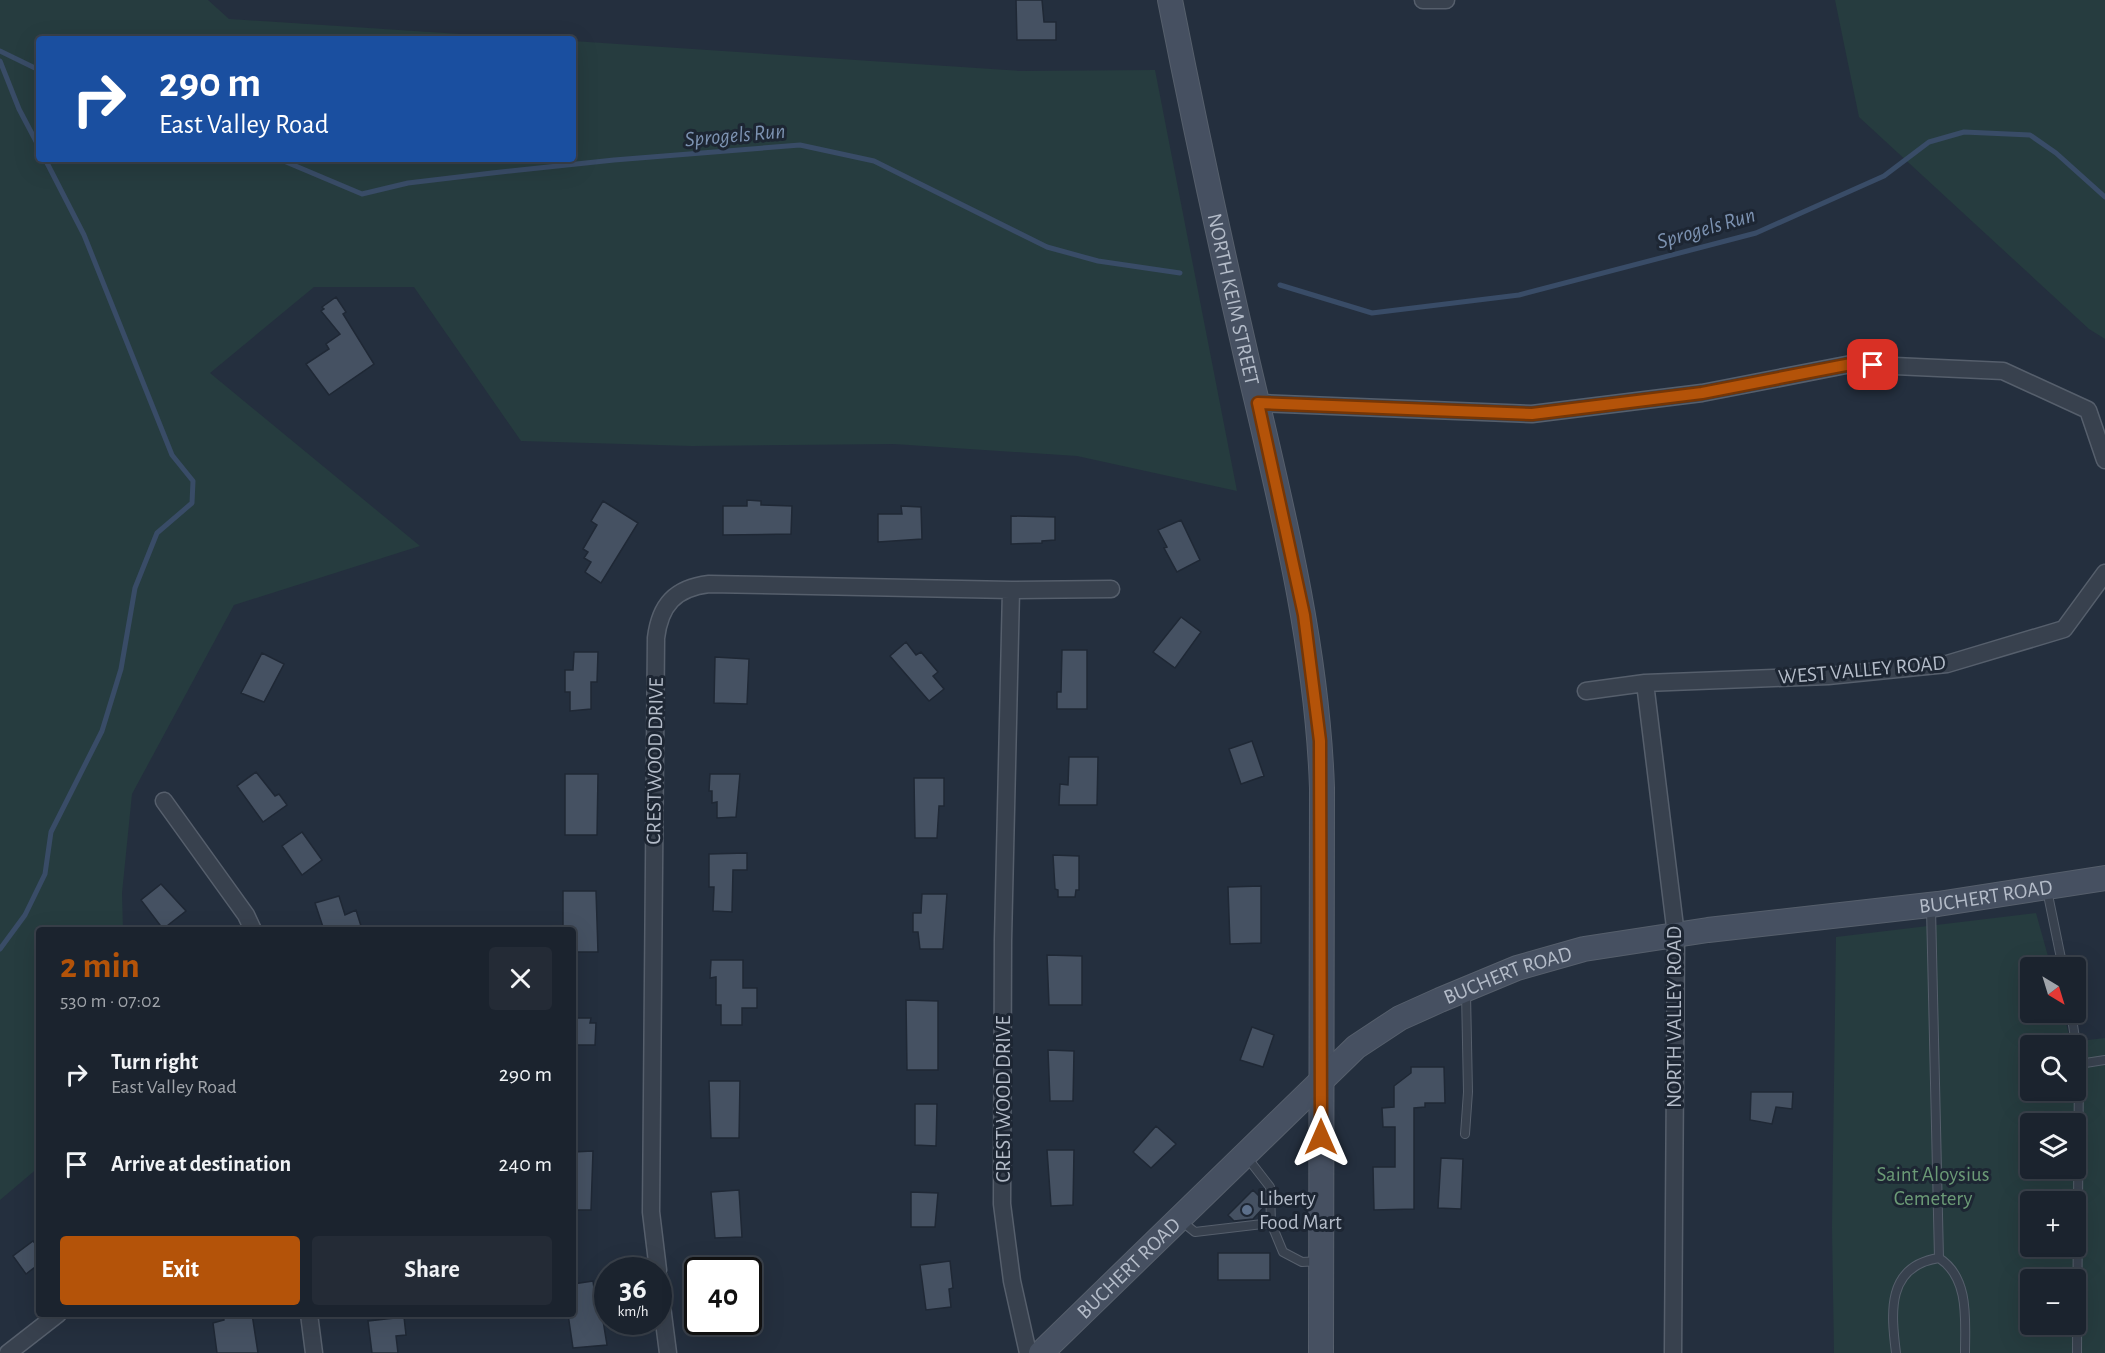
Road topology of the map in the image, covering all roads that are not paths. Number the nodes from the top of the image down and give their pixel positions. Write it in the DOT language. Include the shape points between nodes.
graph roads {
  1 [pos="1170,0"];
  2 [pos="1423,0"];
  3 [pos="1446,0"];
  4 [pos="1258,403"];
  5 [pos="2105,460"];
  6 [pos="2105,573"];
  7 [pos="1111,589"];
  8 [pos="1011,590"];
  9 [pos="1645,683"];
  10 [pos="1586,691"];
  11 [pos="164,801"];
  12 [pos="2105,878"];
  13 [pos="2046,887"];
  14 [pos="1931,904"];
  15 [pos="252,927"];
  16 [pos="1676,935"];
  17 [pos="2061,957"];
  18 [pos="1466,989"];
  19 [pos="2105,1060"];
  20 [pos="2086,1063"];
  21 [pos="1321,1080"];
  22 [pos="2079,1101"];
  23 [pos="1465,1134"];
  24 [pos="1244,1154"];
  25 [pos="1179,1218"];
  26 [pos="1271,1223"];
  27 [pos="656,1257"];
  28 [pos="1939,1258"];
  29 [pos="1321,1261"];
  30 [pos="54,1317"];
  31 [pos="309,1317"];
  32 [pos="666,1335"];
  33 [pos="8,1353"];
  34 [pos="314,1353"];
  35 [pos="668,1353"];
  36 [pos="1028,1353"];
  37 [pos="1041,1353"];
  38 [pos="1321,1353"];
  39 [pos="1673,1353"];
  40 [pos="1896,1353"];
  41 [pos="1965,1353"];
  42 [pos="2077,1353"];
  1 -- 4 [label="street, NORTH KEIM STREET"];
  2 -- 3 [label="street"];
  4 -- 5 [label="street" via="1532,414 1702,393 1851,364 2003,371 2088,410"];
  4 -- 21 [label="street, NORTH KEIM STREET" via="1304,615 1319,730"];
  6 -- 9 [label="street, WEST VALLEY ROAD" via="2064,629 1947,664 1828,676"];
  7 -- 8 [label="street, CRESTWOOD DRIVE"];
  8 -- 27 [label="street, CRESTWOOD DRIVE" via="709,584 679,592 667,602 656,638 651,1212"];
  8 -- 36 [label="street, CRESTWOOD DRIVE" via="1002,1204 1012,1281"];
  9 -- 10 [label="street, WEST VALLEY ROAD"];
  9 -- 16 [label="street, NORTH VALLEY ROAD"];
  11 -- 15 [label="street"];
  12 -- 13 [label="street, BUCHERT ROAD"];
  13 -- 14 [label="street, BUCHERT ROAD"];
  13 -- 17 [label="lane"];
  14 -- 16 [label="street, BUCHERT ROAD"];
  14 -- 28 [label="lane"];
  16 -- 18 [label="street, BUCHERT ROAD" via="1612,943 1552,957"];
  16 -- 39 [label="street, NORTH VALLEY ROAD"];
  18 -- 21 [label="street, BUCHERT ROAD" via="1383,1028"];
  18 -- 23 [label="lane"];
  19 -- 20 [label="lane"];
  21 -- 24 [label="street, BUCHERT ROAD"];
  21 -- 29 [label="street, NORTH KEIM STREET"];
  22 -- 42 [label="lane"];
  24 -- 25 [label="street, BUCHERT ROAD"];
  24 -- 26 [label="lane" via="1270,1187"];
  25 -- 26 [label="lane" via="1195,1232"];
  25 -- 37 [label="street, BUCHERT ROAD"];
  26 -- 29 [label="lane" via="1283,1252 1302,1262"];
  28 -- 40 [label="lane" via="1918,1265 1898,1284 1892,1306"];
  28 -- 41 [label="lane" via="1950,1267 1961,1287"];
  29 -- 38 [label="street, NORTH KEIM STREET"];
  30 -- 33 [label="street"];
  31 -- 34 [label="street"];
  32 -- 35 [label="street"];
}
